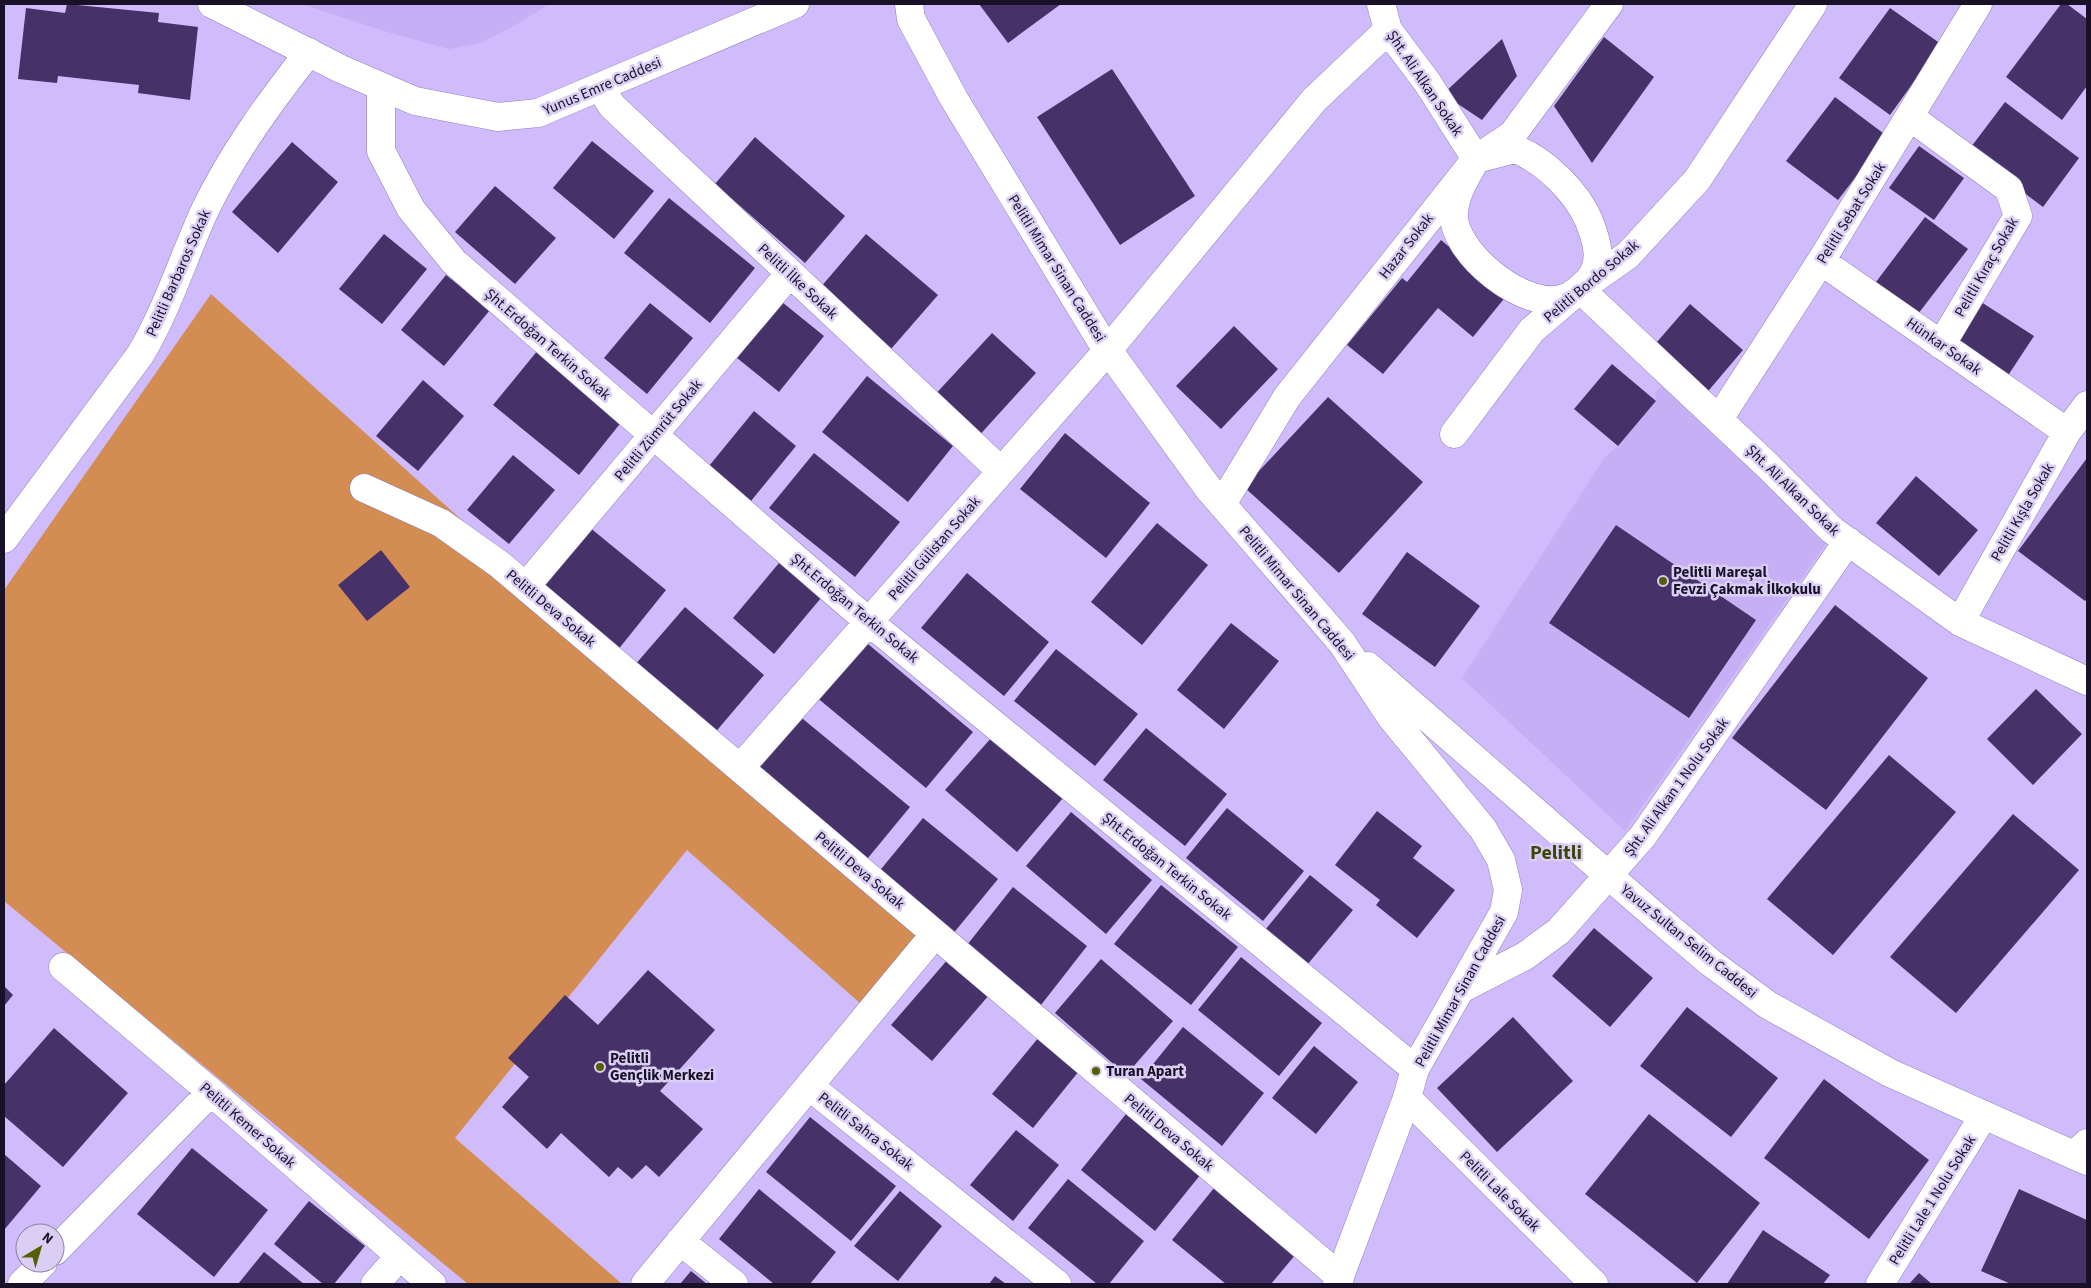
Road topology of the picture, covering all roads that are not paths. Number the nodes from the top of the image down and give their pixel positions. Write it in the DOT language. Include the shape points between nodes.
graph roads {
  1 [pos="212,4"];
  2 [pos="795,4"];
  3 [pos="909,4"];
  4 [pos="1381,4"];
  5 [pos="1609,4"];
  6 [pos="1813,4"];
  7 [pos="1978,4"];
  8 [pos="1388,30"];
  9 [pos="309,52"];
  10 [pos="600,87"];
  11 [pos="381,88"];
  12 [pos="1910,117"];
  13 [pos="1476,159"];
  14 [pos="1821,260"];
  15 [pos="790,274"];
  16 [pos="1580,289"];
  17 [pos="1941,344"];
  18 [pos="1108,350"];
  19 [pos="2087,405"];
  20 [pos="1719,419"];
  21 [pos="2067,432"];
  22 [pos="1454,434"];
  23 [pos="654,435"];
  24 [pos="1002,471"];
  25 [pos="364,488"];
  26 [pos="1222,504"];
  27 [pos="4,539"];
  28 [pos="1848,541"];
  29 [pos="526,586"];
  30 [pos="869,622"];
  31 [pos="1960,622"];
  32 [pos="1342,643"];
  33 [pos="2087,680"];
  34 [pos="740,768"];
  35 [pos="1608,876"];
  36 [pos="935,934"];
  37 [pos="63,967"];
  38 [pos="1461,989"];
  39 [pos="1415,1069"];
  40 [pos="809,1086"];
  41 [pos="211,1092"];
  42 [pos="1407,1098"];
  43 [pos="1984,1115"];
  44 [pos="2083,1153"];
  45 [pos="65,1241"];
  46 [pos="680,1241"];
  47 [pos="399,1257"];
  48 [pos="33,1273"];
  49 [pos="1339,1280"];
  50 [pos="22,1284"];
  51 [pos="375,1284"];
  52 [pos="432,1284"];
  53 [pos="645,1284"];
  54 [pos="734,1284"];
  55 [pos="1057,1284"];
  56 [pos="1594,1284"];
  57 [pos="1880,1284"];
  1 -- 9 [label="street, Yunus Emre Caddesi"];
  2 -- 10 [label="street, Yunus Emre Caddesi"];
  3 -- 18 [label="street, Pelitli Mimar Sinan Caddesi" via="911,19 954,98"];
  4 -- 8 [label="street, Şht. Ali Alkan Sokak"];
  5 -- 13 [label="street, Hazar Sokak" via="1512,135"];
  6 -- 16 [label="street, Pelitli Bordo Sokak" via="1697,180 1628,255"];
  7 -- 12 [label="street, Pelitli Sebat Sokak"];
  8 -- 13 [label="street, Şht. Ali Alkan Sokak" via="1427,82"];
  8 -- 18 [label="street, Pelitli Gülistan Sokak" via="1314,100"];
  9 -- 11 [label="street, Yunus Emre Caddesi"];
  9 -- 27 [label="street, Pelitli Barbaros Sokak" via="237,150 206,208 156,328 140,355"];
  10 -- 11 [label="street, Yunus Emre Caddesi" via="538,113 498,117 415,101"];
  10 -- 15 [label="street, Pelitli İlke Sokak" via="612,106"];
  11 -- 23 [label="street, Şht.Erdoğan Terkin Sokak" via="381,151 411,209 454,262"];
  12 -- 14 [label="street, Pelitli Sebat Sokak"];
  12 -- 17 [label="street, Pelitli Kıraç Sokak" via="2009,189 2018,216"];
  13 -- 16 [label="street" via="1515,149 1530,155 1543,163 1578,201 1598,243 1594,274"];
  13 -- 16 [label="street" via="1463,182 1453,212 1467,249 1498,280 1524,296 1549,300 1566,298"];
  13 -- 26 [label="street, Hazar Sokak" via="1287,397"];
  14 -- 17 [label="street, Hünkar Sokak"];
  14 -- 20 [label="street, Pelitli Sebat Sokak"];
  15 -- 23 [label="street, Pelitli Zümrüt Sokak"];
  15 -- 24 [label="street, Pelitli İlke Sokak"];
  16 -- 20 [label="street, Şht. Ali Alkan Sokak"];
  16 -- 22 [label="street, Pelitli Bordo Sokak" via="1532,330"];
  17 -- 21 [label="street, Hünkar Sokak"];
  18 -- 24 [label="street, Pelitli Gülistan Sokak"];
  18 -- 26 [label="street, Pelitli Mimar Sinan Caddesi"];
  19 -- 21 [label="street, Pelitli Kışla Sokak"];
  20 -- 28 [label="street, Şht. Ali Alkan Sokak" via="1832,530"];
  21 -- 31 [label="street, Pelitli Kışla Sokak"];
  23 -- 29 [label="street, Pelitli Zümrüt Sokak"];
  23 -- 30 [label="street, Şht.Erdoğan Terkin Sokak"];
  24 -- 30 [label="street, Pelitli Gülistan Sokak"];
  25 -- 29 [label="street, Pelitli Deva Sokak" via="441,523"];
  26 -- 32 [label="street, Pelitli Mimar Sinan Caddesi"];
  28 -- 31 [label="street, Şht. Ali Alkan Sokak"];
  28 -- 35 [label="street, Şht. Ali Alkan 1 Nolu Sokak" via="1644,836"];
  29 -- 34 [label="street, Pelitli Deva Sokak"];
  30 -- 34 [label="street, Pelitli Gülistan Sokak"];
  30 -- 39 [label="street, Şht.Erdoğan Terkin Sokak"];
  31 -- 33 [label="street, Şht. Ali Alkan Sokak"];
  32 -- 35 [label="street, Yavuz Sultan Selim Caddesi"];
  32 -- 38 [label="street, Pelitli Mimar Sinan Caddesi" via="1391,717 1483,829 1501,860 1508,890 1504,912"];
  34 -- 36 [label="street, Pelitli Deva Sokak"];
  35 -- 38 [label="street, Şht. Ali Alkan 1 Nolu Sokak" via="1560,930 1525,956"];
  35 -- 43 [label="street, Yavuz Sultan Selim Caddesi" via="1712,963 1768,1004 1890,1073"];
  36 -- 40 [label="street"];
  36 -- 49 [label="street, Pelitli Deva Sokak"];
  37 -- 41 [label="street, Pelitli Kemer Sokak"];
  38 -- 39 [label="street, Pelitli Mimar Sinan Caddesi"];
  39 -- 42 [label="street, Pelitli Mimar Sinan Caddesi"];
  40 -- 46 [label="street, Pelitli Sahra Sokak"];
  40 -- 55 [label="street, Pelitli Sahra Sokak"];
  41 -- 45 [label="street"];
  41 -- 47 [label="street, Pelitli Kemer Sokak"];
  42 -- 49 [label="street, Pelitli Mimar Sinan Caddesi"];
  42 -- 56 [label="street, Pelitli Lale Sokak"];
  43 -- 44 [label="street, Yavuz Sultan Selim Caddesi"];
  43 -- 57 [label="street, Pelitli Lale 1 Nolu Sokak"];
  46 -- 53 [label="street, Pelitli Sahra Sokak"];
  46 -- 54 [label="street"];
  47 -- 51 [label="street"];
  47 -- 52 [label="street, Pelitli Kemer Sokak"];
  48 -- 50 [label="street"];
}
